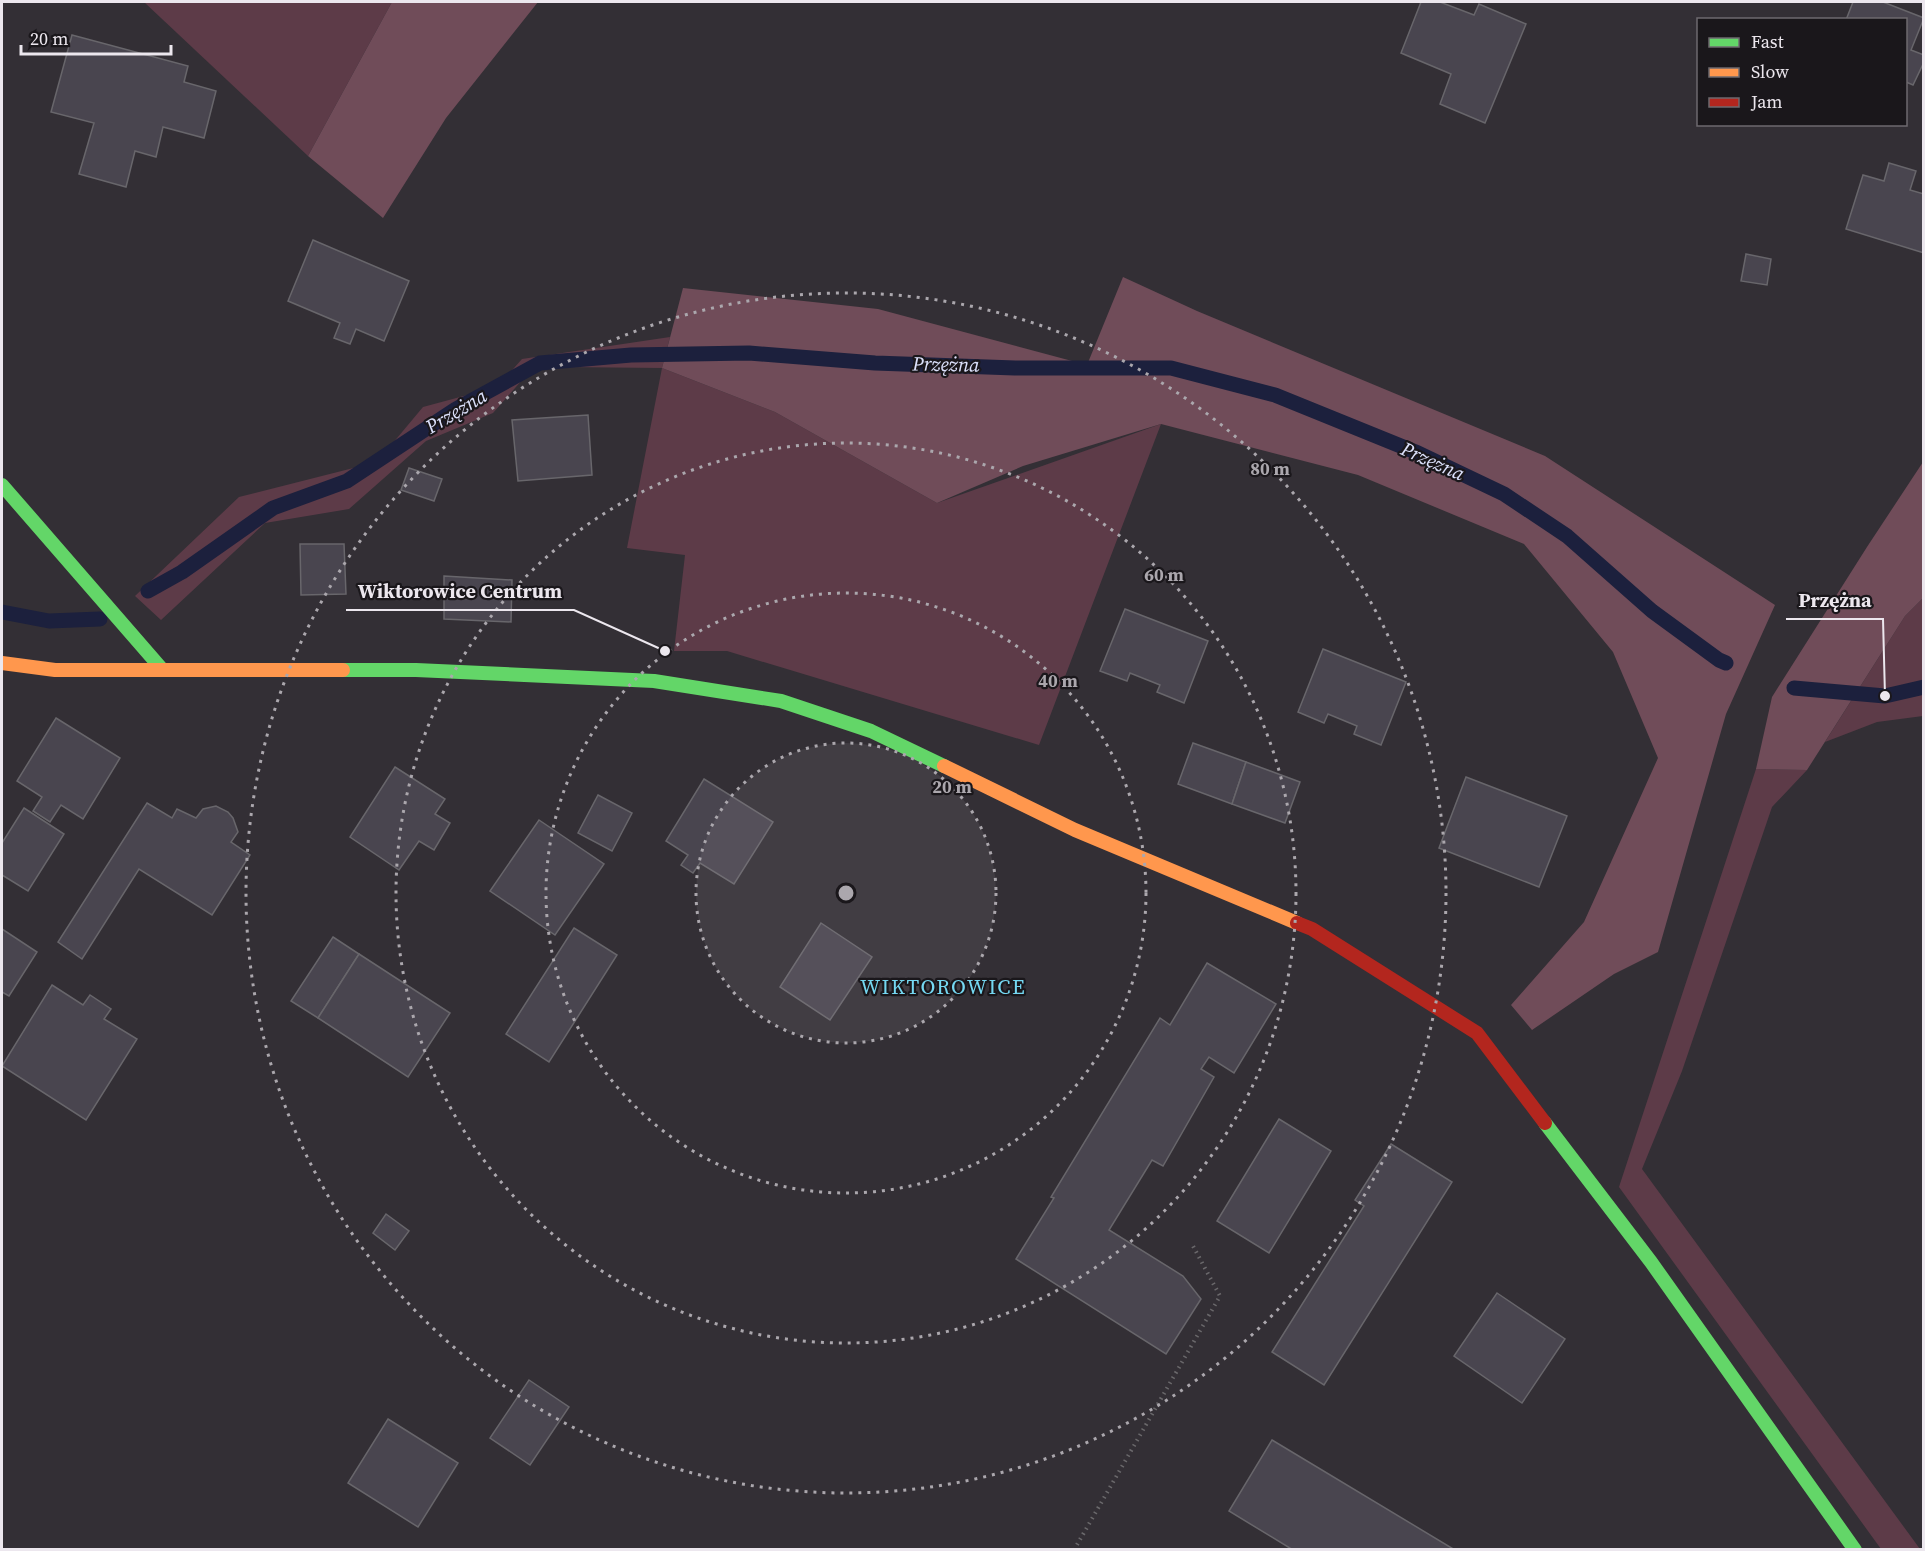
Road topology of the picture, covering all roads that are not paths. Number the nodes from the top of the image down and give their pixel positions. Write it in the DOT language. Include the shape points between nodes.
graph roads {
  1 [pos="2,485"];
  2 [pos="2,663"];
  3 [pos="161,668"];
  4 [pos="1855,1550"];
  1 -- 3 [label="street"];
  2 -- 3 [label="street" via="55,669"];
  3 -- 4 [label="street" via="416,670 606,678 654,681 781,701 871,731 1075,830 1312,929 1477,1033 1651,1262"];
}
